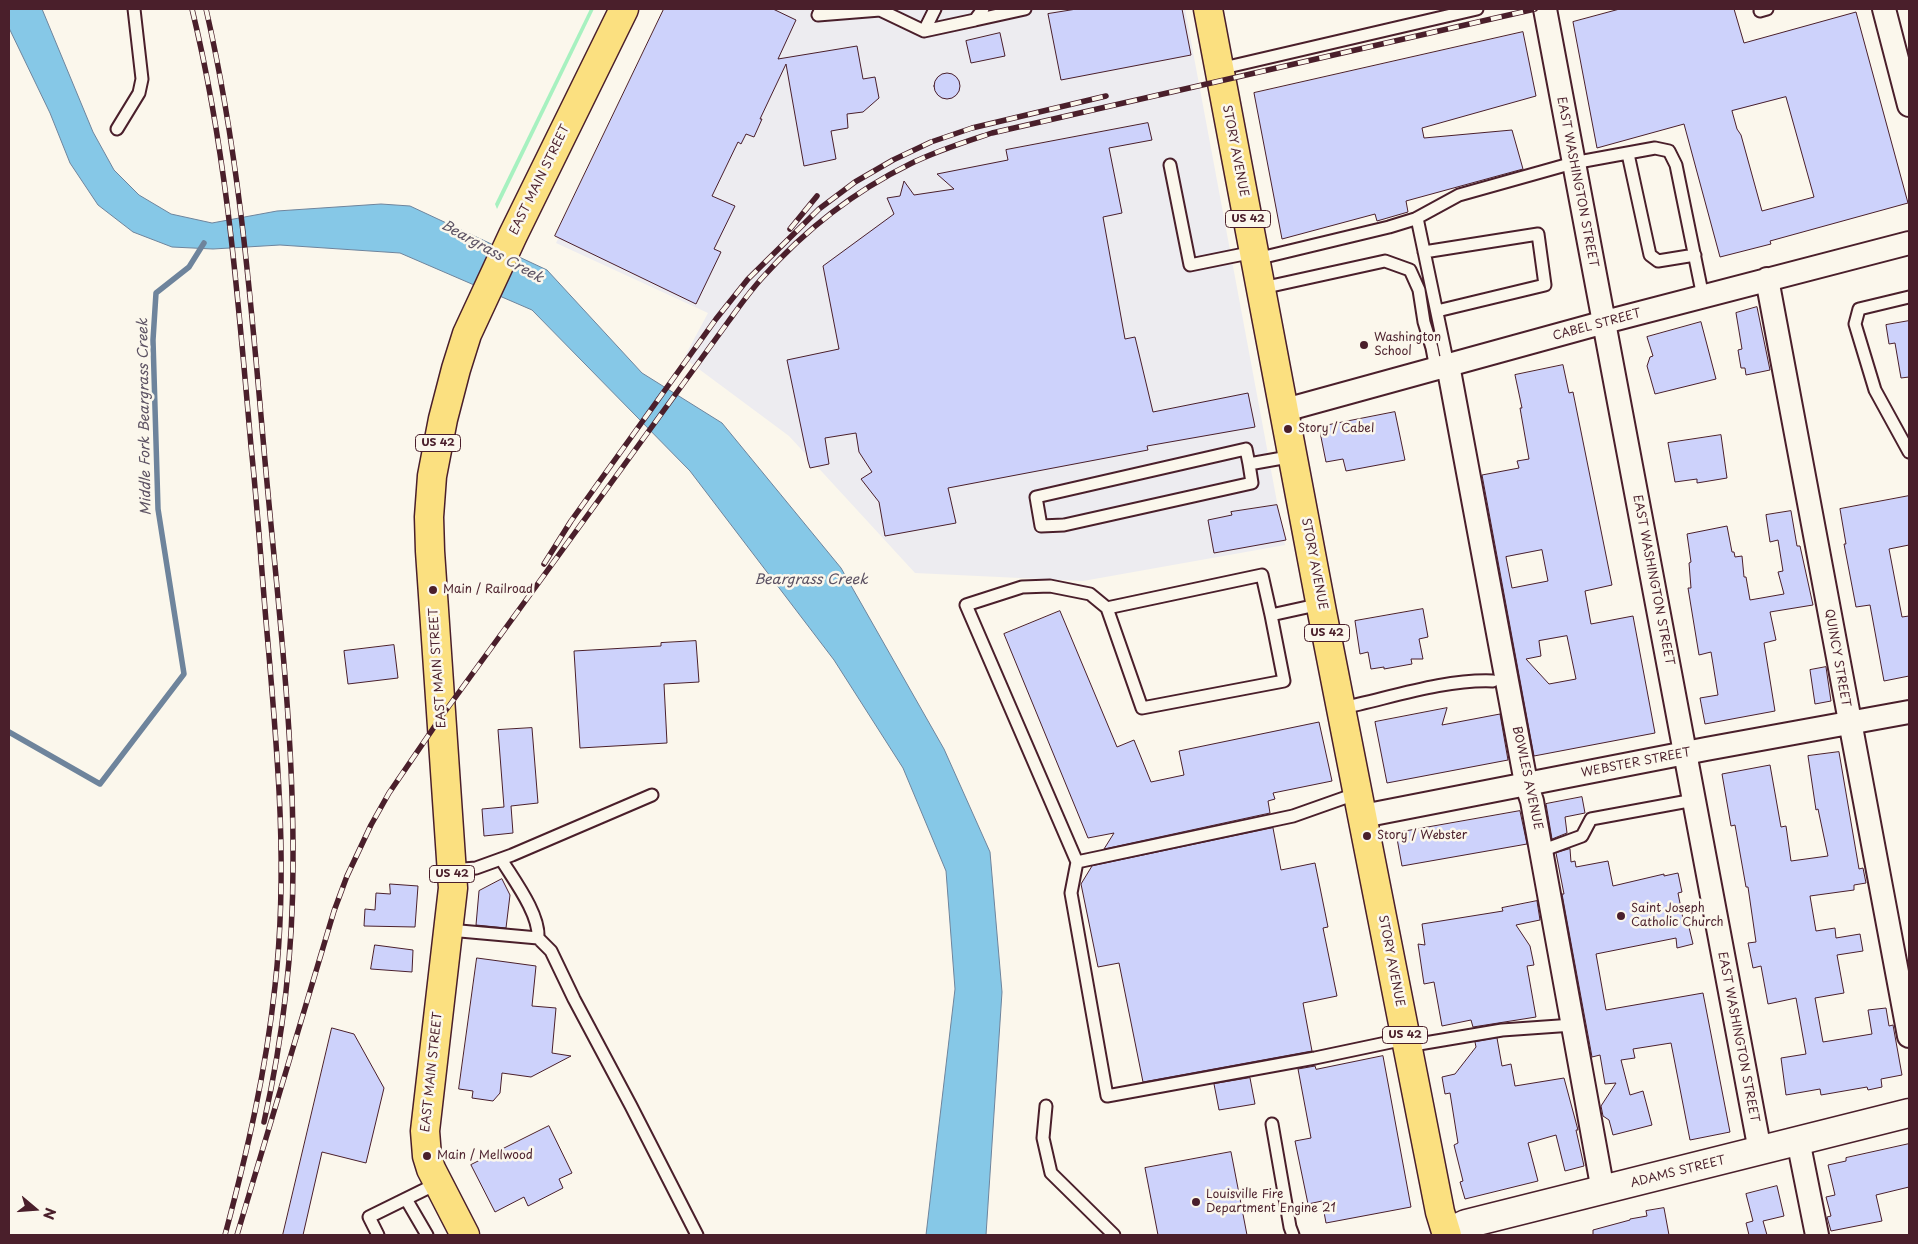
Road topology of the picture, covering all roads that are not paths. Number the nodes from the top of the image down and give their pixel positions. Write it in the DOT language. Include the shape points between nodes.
graph roads {
  1 [pos="134,9"];
  2 [pos="624,9"];
  3 [pos="821,9"];
  4 [pos="935,9"];
  5 [pos="983,9"];
  6 [pos="1025,9"];
  7 [pos="1208,9"];
  8 [pos="1477,9"];
  9 [pos="1545,9"];
  10 [pos="1884,9"];
  11 [pos="975,20"];
  12 [pos="924,31"];
  13 [pos="1904,61"];
  14 [pos="1219,69"];
  15 [pos="1909,105"];
  16 [pos="117,129"];
  17 [pos="1628,154"];
  18 [pos="1573,162"];
  19 [pos="1170,165"];
  20 [pos="1418,218"];
  21 [pos="1909,243"];
  22 [pos="1424,252"];
  23 [pos="1255,255"];
  24 [pos="1695,255"];
  25 [pos="1767,279"];
  26 [pos="1262,288"];
  27 [pos="1703,297"];
  28 [pos="1909,297"];
  29 [pos="1436,311"];
  30 [pos="1605,322"];
  31 [pos="1442,367"];
  32 [pos="1285,410"];
  33 [pos="1909,452"];
  34 [pos="1294,456"];
  35 [pos="1249,464"];
  36 [pos="1321,604"];
  37 [pos="1107,608"];
  38 [pos="1271,615"];
  39 [pos="1493,681"];
  40 [pos="1342,708"];
  41 [pos="1909,712"];
  42 [pos="1849,722"];
  43 [pos="1686,753"];
  44 [pos="1526,784"];
  45 [pos="652,795"];
  46 [pos="1694,800"];
  47 [pos="1360,804"];
  48 [pos="1542,851"];
  49 [pos="501,859"];
  50 [pos="1077,862"];
  51 [pos="451,870"];
  52 [pos="449,930"];
  53 [pos="538,938"];
  54 [pos="1573,1025"];
  55 [pos="1909,1036"];
  56 [pos="1406,1043"];
  57 [pos="1046,1106"];
  58 [pos="1909,1112"];
  59 [pos="1272,1124"];
  60 [pos="1798,1140"];
  61 [pos="1760,1151"];
  62 [pos="438,1183"];
  63 [pos="1603,1191"];
  64 [pos="406,1199"];
  65 [pos="378,1235"];
  66 [pos="427,1235"];
  67 [pos="466,1235"];
  68 [pos="697,1235"];
  69 [pos="1114,1235"];
  70 [pos="1293,1235"];
  71 [pos="1446,1235"];
  72 [pos="1817,1235"];
  1 -- 16 [label="lane" via="142,79 139,93"];
  2 -- 51 [label="main road, EAST MAIN STREET / US 42" via="480,302 456,368 443,419 432,476 429,517"];
  3 -- 12 [label="lane" via="818,15 880,10"];
  4 -- 12 [label="lane"];
  5 -- 11 [label="lane"];
  6 -- 11 [label="lane"];
  7 -- 14 [label="main road, STORY AVENUE / US 42"];
  8 -- 14 [label="lane"];
  9 -- 18 [label="street, EAST WASHINGTON STREET"];
  10 -- 13 [label="street"];
  11 -- 12 [label="lane"];
  13 -- 15 [label="street"];
  14 -- 23 [label="main road, STORY AVENUE / US 42"];
  17 -- 18 [label="lane"];
  17 -- 24 [label="lane" via="1655,148 1669,151 1676,165"];
  17 -- 24 [label="lane" via="1650,255 1658,261"];
  18 -- 20 [label="lane" via="1459,194"];
  18 -- 30 [label="street, EAST WASHINGTON STREET"];
  19 -- 23 [label="lane" via="1190,265"];
  20 -- 22 [label="lane"];
  20 -- 23 [label="lane"];
  21 -- 25 [label="street, CABEL STREET"];
  22 -- 29 [label="lane"];
  22 -- 29 [label="lane" via="1538,234 1546,285"];
  23 -- 26 [label="main road, STORY AVENUE / US 42"];
  24 -- 27 [label="lane"];
  25 -- 27 [label="street, CABEL STREET"];
  25 -- 42 [label="street, QUINCY STREET"];
  26 -- 31 [label="lane" via="1385,261 1410,270 1419,290 1432,348"];
  26 -- 32 [label="main road, STORY AVENUE / US 42"];
  27 -- 30 [label="street, CABEL STREET"];
  28 -- 33 [label="lane" via="1859,309 1855,324 1876,390"];
  29 -- 31 [label="lane"];
  30 -- 31 [label="street, CABEL STREET"];
  30 -- 43 [label="street, EAST WASHINGTON STREET"];
  31 -- 32 [label="street, CABEL STREET"];
  31 -- 44 [label="street, BOWLES AVENUE"];
  32 -- 34 [label="main road, STORY AVENUE / US 42"];
  34 -- 35 [label="lane"];
  34 -- 36 [label="main road, STORY AVENUE / US 42"];
  35 -- 35 [label="lane" via="1252,483 1064,525 1041,526 1036,497 1246,449"];
  36 -- 38 [label="lane"];
  36 -- 40 [label="main road, STORY AVENUE / US 42"];
  37 -- 38 [label="lane" via="1262,575"];
  37 -- 38 [label="lane" via="1142,708 1284,681"];
  37 -- 50 [label="lane" via="1090,594 1050,586 1022,587 966,605"];
  39 -- 40 [label="lane" via="1414,690"];
  40 -- 47 [label="main road, STORY AVENUE / US 42"];
  41 -- 42 [label="street, WEBSTER STREET"];
  42 -- 43 [label="street, WEBSTER STREET"];
  42 -- 55 [label="street, QUINCY STREET"];
  43 -- 44 [label="street, WEBSTER STREET"];
  43 -- 46 [label="street, EAST WASHINGTON STREET"];
  44 -- 47 [label="street, WEBSTER STREET"];
  44 -- 48 [label="street, BOWLES AVENUE"];
  45 -- 49 [label="lane"];
  46 -- 48 [label="lane" via="1592,819 1582,836"];
  46 -- 61 [label="street, EAST WASHINGTON STREET"];
  47 -- 50 [label="lane"];
  47 -- 56 [label="main road, STORY AVENUE / US 42"];
  48 -- 54 [label="street, BOWLES AVENUE"];
  49 -- 51 [label="lane" via="476,868"];
  49 -- 53 [label="lane" via="533,916"];
  50 -- 56 [label="lane" via="1071,893 1107,1096"];
  51 -- 52 [label="main road, EAST MAIN STREET / US 42" via="453,888"];
  52 -- 53 [label="lane"];
  52 -- 62 [label="main road, EAST MAIN STREET / US 42" via="425,1131 427,1156"];
  53 -- 68 [label="lane" via="551,951"];
  54 -- 56 [label="lane" via="1502,1030"];
  54 -- 63 [label="street, BOWLES AVENUE"];
  56 -- 71 [label="main road, STORY AVENUE / US 42"];
  57 -- 69 [label="lane" via="1043,1138 1051,1173"];
  58 -- 60 [label="street, ADAMS STREET"];
  59 -- 70 [label="lane"];
  60 -- 61 [label="street, ADAMS STREET"];
  60 -- 72 [label="street"];
  61 -- 63 [label="street, ADAMS STREET"];
  62 -- 64 [label="lane"];
  62 -- 67 [label="main road, US 42"];
  63 -- 71 [label="street, ADAMS STREET" via="1466,1224"];
  64 -- 65 [label="lane" via="369,1218"];
  64 -- 66 [label="lane"];
}
